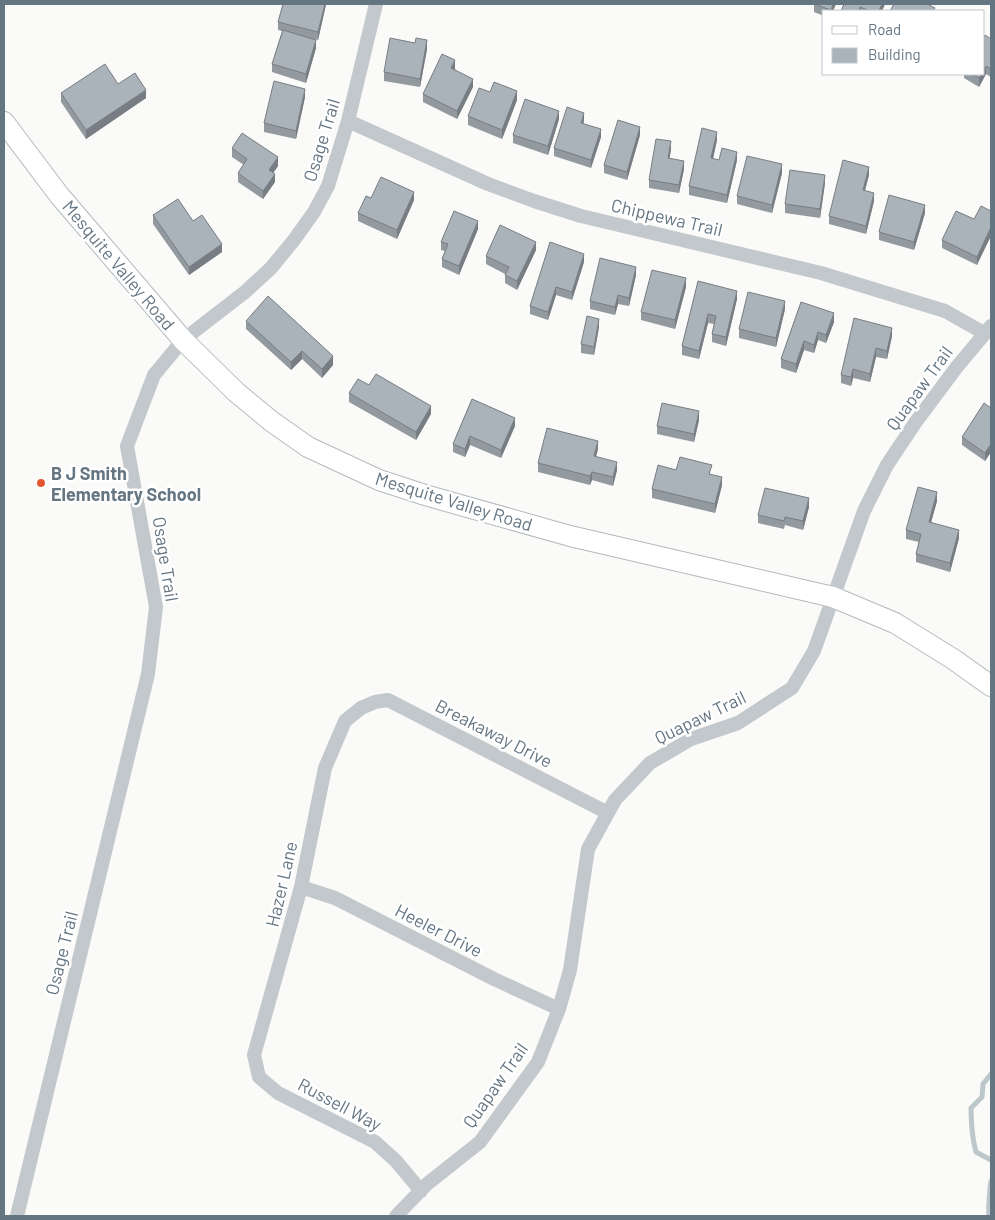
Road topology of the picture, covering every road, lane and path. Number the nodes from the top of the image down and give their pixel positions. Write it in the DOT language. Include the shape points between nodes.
graph roads {
  1 [pos="376,4"];
  2 [pos="348,121"];
  3 [pos="4,122"];
  4 [pos="988,329"];
  5 [pos="183,340"];
  6 [pos="833,597"];
  7 [pos="991,686"];
  8 [pos="361,708"];
  9 [pos="608,813"];
  10 [pos="301,887"];
  11 [pos="559,1009"];
  12 [pos="259,1076"];
  13 [pos="421,1191"];
  14 [pos="17,1216"];
  15 [pos="396,1216"];
  1 -- 2 [label="street, Osage Trail"];
  2 -- 4 [label="street, Chippewa Trail" via="488,184 534,201 581,216 821,273 945,311"];
  2 -- 5 [label="street, Osage Trail" via="328,186 294,240 245,292"];
  3 -- 5 [label="street, Mesquite Valley Road" via="59,195"];
  4 -- 6 [label="street, Quapaw Trail" via="915,423 887,465 864,511"];
  5 -- 6 [label="street, Mesquite Valley Road" via="271,421 308,446 379,480 570,536"];
  5 -- 14 [label="street, Osage Trail" via="154,375 127,446 156,607 148,674"];
  6 -- 7 [label="street, Mesquite Valley Road" via="895,623"];
  6 -- 9 [label="street, Quapaw Trail" via="814,651 792,688 738,724 692,739 650,763"];
  8 -- 9 [label="street, Breakaway Drive" via="388,700"];
  8 -- 10 [label="street, Hazer Lane" via="345,721 325,768"];
  9 -- 11 [label="street, Quapaw Trail" via="588,849 570,970"];
  10 -- 11 [label="street, Heeler Drive" via="335,898"];
  10 -- 12 [label="street, Hazer Lane" via="254,1055"];
  11 -- 13 [label="street, Quapaw Trail" via="538,1062 480,1142"];
  12 -- 13 [label="street, Russell Way" via="278,1093 375,1142"];
  13 -- 15 [label="street, Quapaw Trail"];
}
